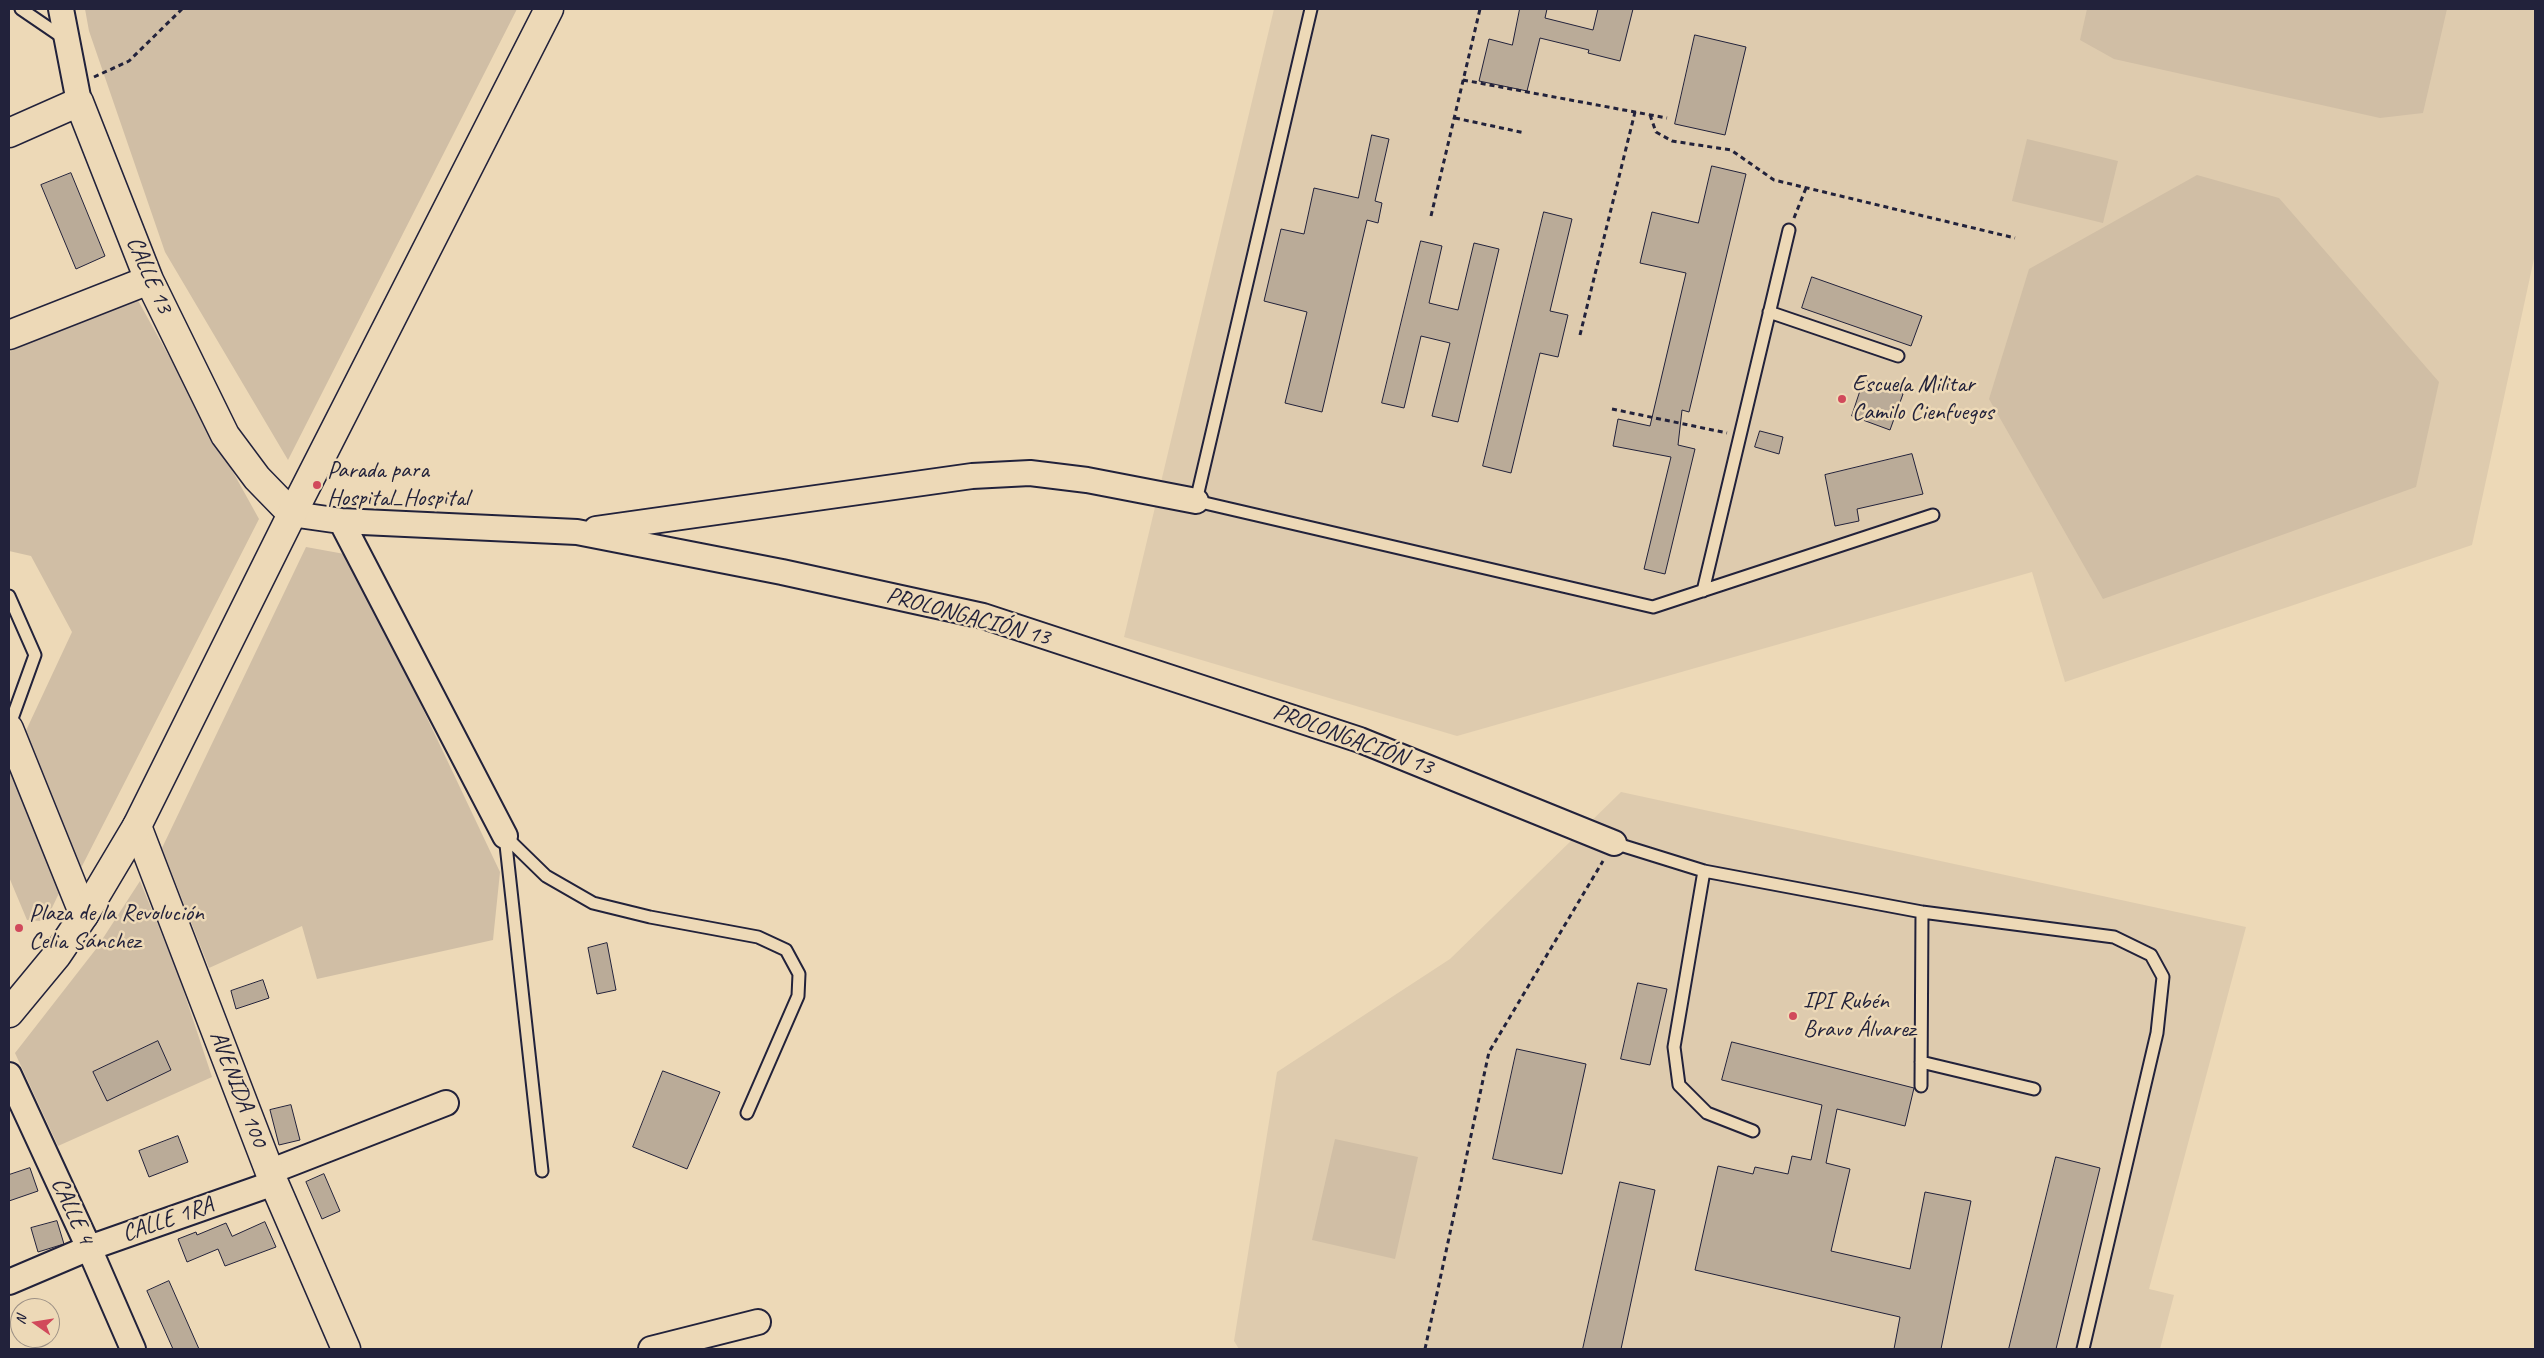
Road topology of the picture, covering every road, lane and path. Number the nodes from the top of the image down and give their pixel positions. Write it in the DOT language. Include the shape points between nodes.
graph roads {
  1 [pos="21,9"];
  2 [pos="60,9"];
  3 [pos="182,9"];
  4 [pos="549,9"];
  5 [pos="1311,9"];
  6 [pos="1480,9"];
  7 [pos="65,40"];
  8 [pos="1463,80"];
  9 [pos="77,94"];
  10 [pos="1635,112"];
  11 [pos="1650,114"];
  12 [pos="1454,118"];
  13 [pos="1667,118"];
  14 [pos="9,133"];
  15 [pos="1525,133"];
  16 [pos="1806,188"];
  17 [pos="1432,216"];
  18 [pos="1789,230"];
  19 [pos="2015,238"];
  20 [pos="149,280"];
  21 [pos="1769,312"];
  22 [pos="1580,334"];
  23 [pos="9,335"];
  24 [pos="1898,356"];
  25 [pos="1612,409"];
  26 [pos="1740,436"];
  27 [pos="1196,501"];
  28 [pos="292,514"];
  29 [pos="1933,514"];
  30 [pos="341,521"];
  31 [pos="577,532"];
  32 [pos="1703,591"];
  33 [pos="9,596"];
  34 [pos="9,728"];
  35 [pos="137,826"];
  36 [pos="505,836"];
  37 [pos="1614,843"];
  38 [pos="1704,870"];
  39 [pos="1922,912"];
  40 [pos="84,915"];
  41 [pos="9,1013"];
  42 [pos="1921,1062"];
  43 [pos="9,1075"];
  44 [pos="1921,1086"];
  45 [pos="2034,1089"];
  46 [pos="446,1103"];
  47 [pos="747,1113"];
  48 [pos="1753,1131"];
  49 [pos="542,1171"];
  50 [pos="271,1177"];
  51 [pos="89,1248"];
  52 [pos="9,1282"];
  53 [pos="758,1322"];
  54 [pos="133,1349"];
  55 [pos="346,1349"];
  56 [pos="651,1349"];
  57 [pos="1425,1349"];
  58 [pos="2084,1349"];
  1 -- 7 [label="lane"];
  2 -- 7 [label="street, CALLE 13"];
  3 -- 9 [label="path" via="129,61"];
  4 -- 28 [label="street"];
  5 -- 27 [label="lane"];
  6 -- 8 [label="path"];
  7 -- 9 [label="street, CALLE 13"];
  8 -- 10 [label="path"];
  8 -- 12 [label="path"];
  9 -- 14 [label="street"];
  9 -- 20 [label="street, CALLE 13"];
  10 -- 11 [label="path"];
  10 -- 22 [label="path"];
  11 -- 13 [label="path"];
  11 -- 16 [label="path" via="1656,132 1672,141 1731,150 1774,180"];
  12 -- 15 [label="path"];
  12 -- 17 [label="path"];
  16 -- 18 [label="path"];
  16 -- 19 [label="path"];
  18 -- 21 [label="lane"];
  20 -- 23 [label="street"];
  20 -- 28 [label="street, CALLE 13" via="225,434 257,478"];
  21 -- 24 [label="lane"];
  21 -- 26 [label="lane"];
  25 -- 26 [label="path"];
  26 -- 32 [label="lane"];
  27 -- 31 [label="street" via="1087,480 1030,473 972,476"];
  27 -- 32 [label="lane" via="1653,608"];
  28 -- 30 [label="street, PROLONGACIÓN 13"];
  28 -- 35 [label="street"];
  29 -- 32 [label="lane"];
  30 -- 31 [label="street, PROLONGACIÓN 13"];
  30 -- 36 [label="street"];
  31 -- 37 [label="street, PROLONGACIÓN 13" via="983,616 1360,740"];
  33 -- 34 [label="lane" via="35,655"];
  34 -- 40 [label="street"];
  35 -- 40 [label="street"];
  35 -- 50 [label="street, AVENIDA 100"];
  36 -- 47 [label="lane" via="546,876 593,903 758,937 786,950 799,974 798,996"];
  36 -- 49 [label="lane"];
  37 -- 38 [label="lane"];
  37 -- 57 [label="path" via="1489,1052"];
  38 -- 39 [label="lane"];
  38 -- 48 [label="lane" via="1674,1047 1679,1085 1707,1114"];
  39 -- 42 [label="lane"];
  39 -- 58 [label="lane" via="2114,937 2151,955 2163,977 2157,1033"];
  40 -- 41 [label="street" via="57,955"];
  42 -- 44 [label="lane"];
  42 -- 45 [label="lane"];
  43 -- 51 [label="street, CALLE 4"];
  46 -- 50 [label="street, CALLE 1RA"];
  50 -- 51 [label="street, CALLE 1RA"];
  50 -- 55 [label="street, AVENIDA 100"];
  51 -- 52 [label="street, CALLE 1RA"];
  51 -- 54 [label="street, CALLE 4"];
  53 -- 56 [label="street"];
}
